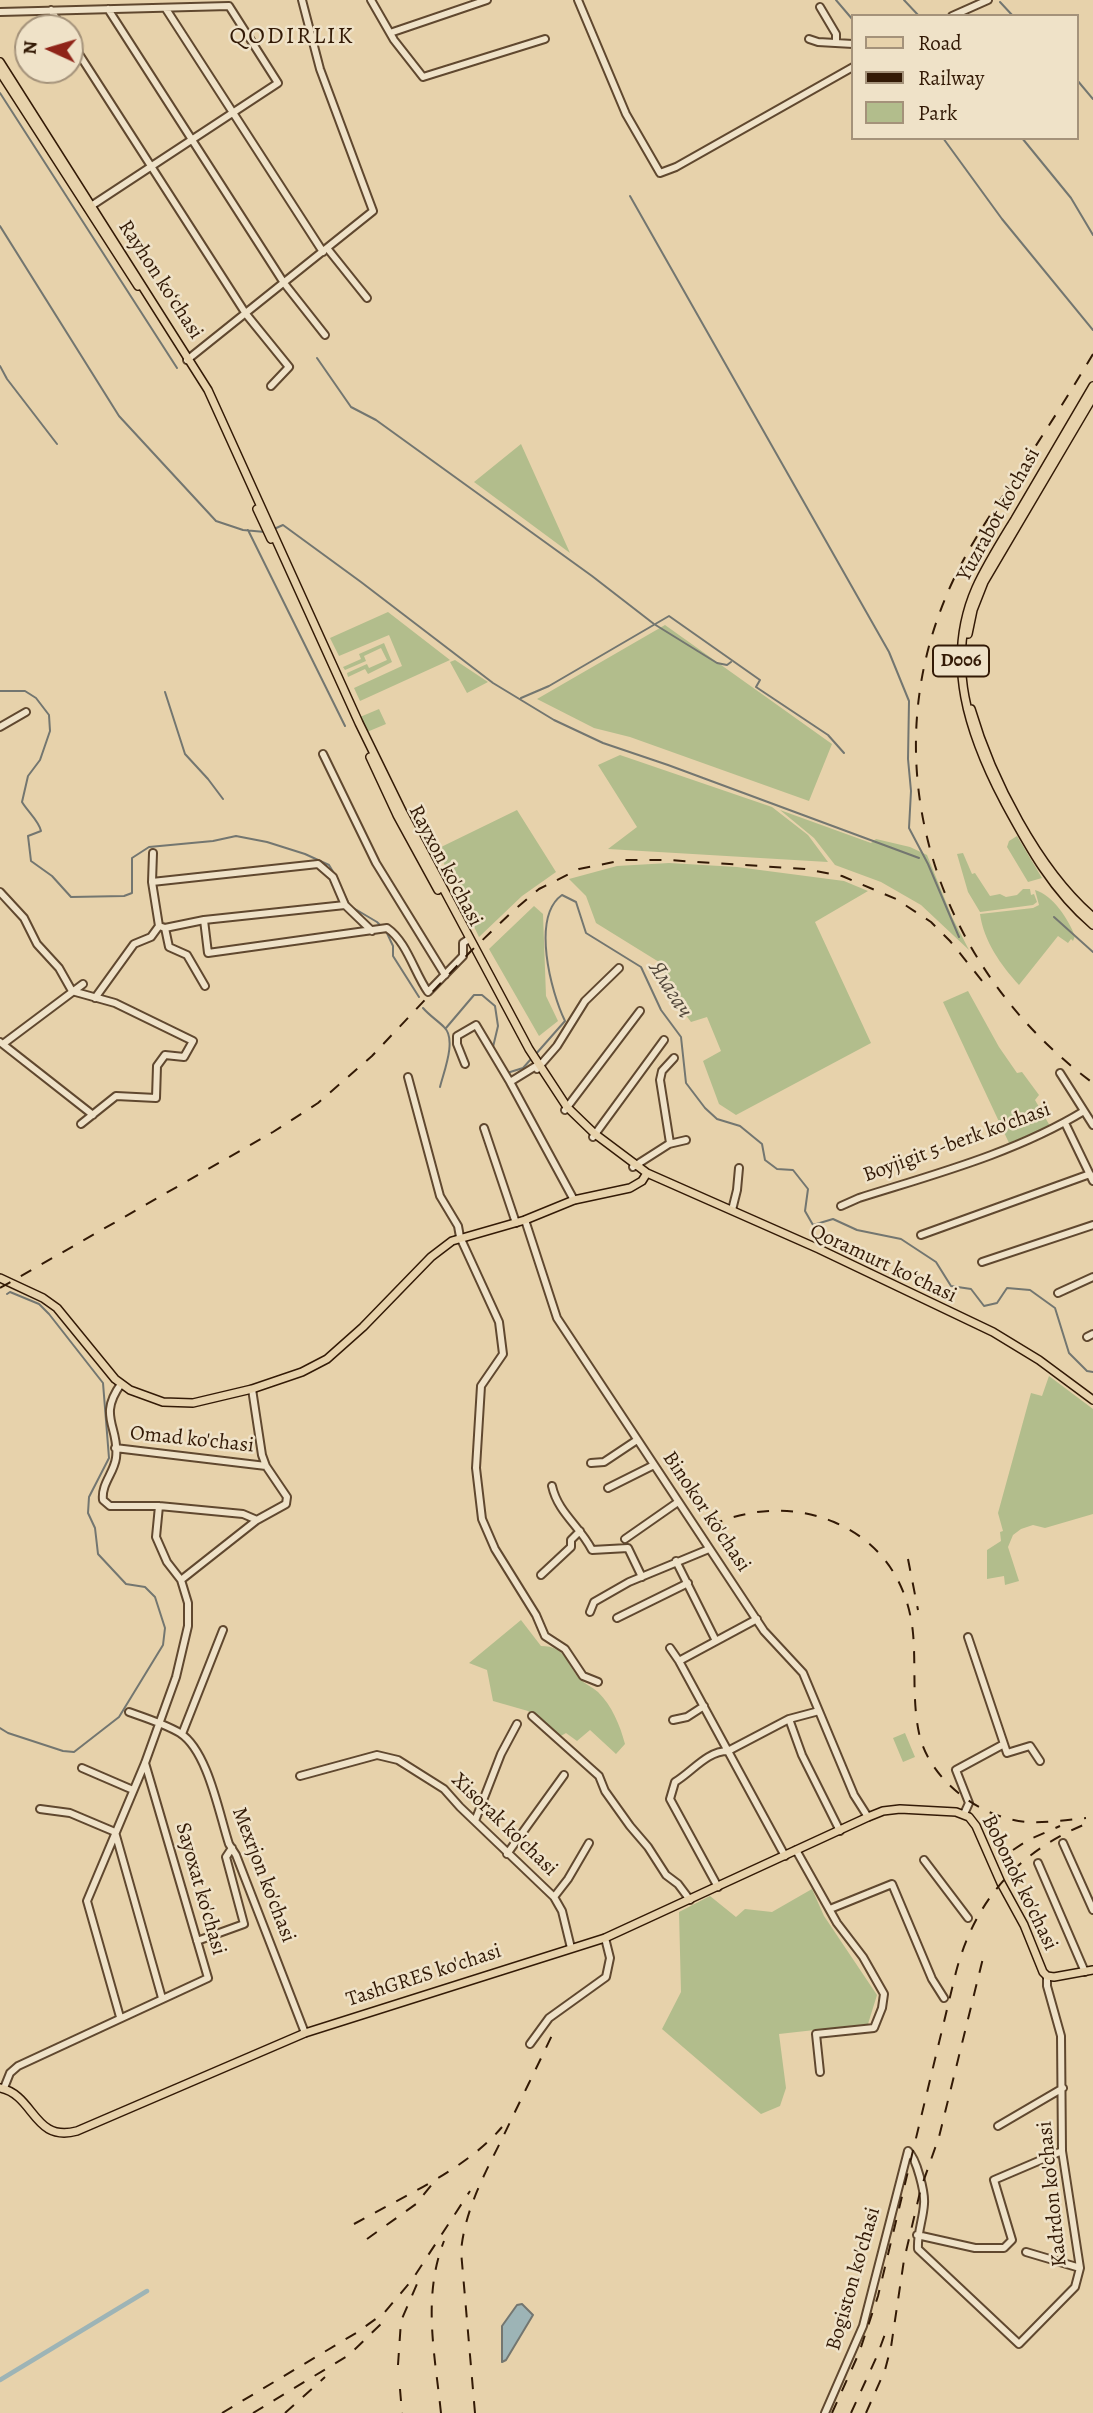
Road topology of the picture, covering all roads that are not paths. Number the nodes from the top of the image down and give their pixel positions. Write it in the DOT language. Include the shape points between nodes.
graph roads {
  1 [pos="302,0"];
  2 [pos="371,0"];
  3 [pos="487,0"];
  4 [pos="578,0"];
  5 [pos="988,0"];
  6 [pos="820,7"];
  7 [pos="108,9"];
  8 [pos="166,9"];
  9 [pos="51,10"];
  10 [pos="0,12"];
  11 [pos="53,14"];
  12 [pos="956,14"];
  13 [pos="390,33"];
  14 [pos="809,38"];
  15 [pos="545,39"];
  16 [pos="835,43"];
  17 [pos="852,44"];
  18 [pos="0,62"];
  19 [pos="84,62"];
  20 [pos="852,68"];
  21 [pos="0,72"];
  22 [pos="232,114"];
  23 [pos="192,141"];
  24 [pos="151,167"];
  25 [pos="89,207"];
  26 [pos="325,250"];
  27 [pos="284,283"];
  28 [pos="367,298"];
  29 [pos="246,314"];
  30 [pos="325,335"];
  31 [pos="188,359"];
  32 [pos="271,386"];
  33 [pos="1093,386"];
  34 [pos="1093,397"];
  35 [pos="270,530"];
  36 [pos="26,712"];
  37 [pos="0,727"];
  38 [pos="323,754"];
  39 [pos="153,853"];
  40 [pos="152,882"];
  41 [pos="0,892"];
  42 [pos="345,905"];
  43 [pos="1093,917"];
  44 [pos="204,920"];
  45 [pos="1093,925"];
  46 [pos="162,927"];
  47 [pos="374,931"];
  48 [pos="467,940"];
  49 [pos="619,968"];
  50 [pos="445,975"];
  51 [pos="83,984"];
  52 [pos="205,986"];
  53 [pos="72,990"];
  54 [pos="95,998"];
  55 [pos="640,1011"];
  56 [pos="664,1040"];
  57 [pos="1,1043"];
  58 [pos="674,1058"];
  59 [pos="466,1064"];
  60 [pos="537,1065"];
  61 [pos="1060,1073"];
  62 [pos="408,1077"];
  63 [pos="510,1082"];
  64 [pos="566,1109"];
  65 [pos="1084,1111"];
  66 [pos="93,1115"];
  67 [pos="1065,1123"];
  68 [pos="81,1124"];
  69 [pos="1093,1125"];
  70 [pos="484,1128"];
  71 [pos="594,1135"];
  72 [pos="686,1140"];
  73 [pos="670,1143"];
  74 [pos="634,1166"];
  75 [pos="739,1168"];
  76 [pos="647,1174"];
  77 [pos="1092,1178"];
  78 [pos="574,1200"];
  79 [pos="841,1206"];
  80 [pos="732,1210"];
  81 [pos="526,1220"];
  82 [pos="516,1223"];
  83 [pos="1093,1225"];
  84 [pos="921,1235"];
  85 [pos="460,1237"];
  86 [pos="803,1243"];
  87 [pos="982,1262"];
  88 [pos="1093,1277"];
  89 [pos="0,1278"];
  90 [pos="1058,1293"];
  91 [pos="121,1384"];
  92 [pos="252,1389"];
  93 [pos="1093,1402"];
  94 [pos="637,1440"];
  95 [pos="115,1448"];
  96 [pos="591,1463"];
  97 [pos="654,1465"];
  98 [pos="266,1466"];
  99 [pos="552,1486"];
  100 [pos="608,1488"];
  101 [pos="678,1502"];
  102 [pos="159,1506"];
  103 [pos="257,1520"];
  104 [pos="580,1531"];
  105 [pos="625,1539"];
  106 [pos="709,1549"];
  107 [pos="676,1561"];
  108 [pos="541,1574"];
  109 [pos="642,1577"];
  110 [pos="181,1580"];
  111 [pos="688,1583"];
  112 [pos="590,1612"];
  113 [pos="617,1618"];
  114 [pos="757,1619"];
  115 [pos="223,1630"];
  116 [pos="968,1637"];
  117 [pos="716,1641"];
  118 [pos="670,1648"];
  119 [pos="679,1661"];
  120 [pos="598,1682"];
  121 [pos="704,1706"];
  122 [pos="819,1710"];
  123 [pos="129,1712"];
  124 [pos="532,1716"];
  125 [pos="789,1719"];
  126 [pos="673,1720"];
  127 [pos="159,1724"];
  128 [pos="517,1724"];
  129 [pos="182,1734"];
  130 [pos="1004,1744"];
  131 [pos="729,1751"];
  132 [pos="1040,1761"];
  133 [pos="145,1763"];
  134 [pos="82,1768"];
  135 [pos="564,1774"];
  136 [pos="300,1776"];
  137 [pos="133,1790"];
  138 [pos="969,1803"];
  139 [pos="40,1809"];
  140 [pos="964,1814"];
  141 [pos="868,1816"];
  142 [pos="475,1821"];
  143 [pos="974,1822"];
  144 [pos="840,1831"];
  145 [pos="115,1832"];
  146 [pos="589,1843"];
  147 [pos="1063,1843"];
  148 [pos="232,1848"];
  149 [pos="796,1850"];
  150 [pos="508,1854"];
  151 [pos="785,1856"];
  152 [pos="924,1860"];
  153 [pos="1038,1863"];
  154 [pos="718,1887"];
  155 [pos="554,1896"];
  156 [pos="690,1900"];
  157 [pos="830,1909"];
  158 [pos="1093,1910"];
  159 [pos="968,1917"];
  160 [pos="605,1938"];
  161 [pos="197,1941"];
  162 [pos="571,1948"];
  163 [pos="1089,1971"];
  164 [pos="1047,1976"];
  165 [pos="944,1997"];
  166 [pos="162,1998"];
  167 [pos="120,2017"];
  168 [pos="305,2033"];
  169 [pos="530,2044"];
  170 [pos="820,2072"];
  171 [pos="2,2088"];
  172 [pos="1063,2088"];
  173 [pos="998,2126"];
  174 [pos="1062,2151"];
  175 [pos="917,2235"];
  176 [pos="1026,2252"];
  177 [pos="1080,2268"];
  178 [pos="825,2413"];
  1 -- 26 [label="street" via="320,69 373,211"];
  2 -- 13 [label="street"];
  3 -- 13 [label="street"];
  4 -- 20 [label="street" via="626,114 660,173"];
  5 -- 12 [label="street"];
  6 -- 16 [label="street" via="836,34"];
  7 -- 8 [label="street"];
  7 -- 9 [label="street"];
  7 -- 23 [label="street"];
  8 -- 22 [label="street"];
  8 -- 22 [label="street" via="229,6 278,83"];
  9 -- 10 [label="street"];
  9 -- 11 [label="street"];
  13 -- 15 [label="street" via="423,77"];
  14 -- 16 [label="street"];
  16 -- 17 [label="street"];
  18 -- 25 [label="main road, Rayhon koʻchasi"];
  19 -- 24 [label="street"];
  21 -- 25 [label="main road, Rayhon koʻchasi"];
  22 -- 23 [label="street"];
  22 -- 26 [label="street"];
  23 -- 24 [label="street"];
  23 -- 27 [label="street"];
  24 -- 25 [label="street"];
  24 -- 29 [label="street"];
  25 -- 31 [label="main road, Rayhon koʻchasi"];
  26 -- 27 [label="street"];
  26 -- 28 [label="street"];
  27 -- 29 [label="street"];
  27 -- 30 [label="street"];
  29 -- 31 [label="street"];
  29 -- 32 [label="street" via="289,367"];
  31 -- 35 [label="main road, Rayhon koʻchasi" via="208,390"];
  33 -- 45 [label="main road, Yuzrabot ko'chasi / D006" via="982,576 967,614 961,659 969,720 993,779 1044,872"];
  34 -- 43 [label="main road, Yuzrabot ko'chasi / D006" via="984,582 971,618 965,666 977,728 1016,814 1051,872"];
  35 -- 48 [label="main road, Rayxon ko'chasi"];
  36 -- 37 [label="street"];
  38 -- 50 [label="street" via="376,863"];
  39 -- 40 [label="street"];
  40 -- 42 [label="street" via="318,864 333,877"];
  40 -- 46 [label="street"];
  41 -- 53 [label="street" via="24,918 37,944"];
  42 -- 44 [label="street"];
  42 -- 47 [label="street"];
  44 -- 46 [label="street"];
  44 -- 47 [label="street" via="208,953"];
  46 -- 52 [label="street" via="169,947 187,956"];
  46 -- 54 [label="street" via="134,944"];
  47 -- 50 [label="street" via="387,928 398,935 428,992"];
  48 -- 50 [label="street" via="463,956"];
  48 -- 60 [label="main road, Rayxon ko'chasi"];
  49 -- 60 [label="street" via="585,1001 572,1025"];
  51 -- 53 [label="street"];
  53 -- 54 [label="street"];
  53 -- 57 [label="street"];
  54 -- 66 [label="street" via="125,1007 193,1041 184,1057 165,1055 157,1066 156,1098 116,1096"];
  55 -- 64 [label="street"];
  56 -- 71 [label="street"];
  57 -- 66 [label="street"];
  58 -- 73 [label="street" via="660,1080"];
  59 -- 63 [label="street" via="457,1036 476,1025"];
  60 -- 63 [label="street"];
  60 -- 64 [label="main road, Rayxon ko'chasi"];
  61 -- 65 [label="street"];
  62 -- 85 [label="street" via="439,1196"];
  63 -- 78 [label="street"];
  64 -- 71 [label="main road, Rayxon ko'chasi"];
  65 -- 67 [label="street, Boyjigit 5-berk ko'chasi"];
  65 -- 69 [label="street"];
  66 -- 68 [label="street"];
  67 -- 77 [label="street"];
  67 -- 79 [label="street, Boyjigit 5-berk ko'chasi" via="1008,1148"];
  70 -- 82 [label="street"];
  71 -- 74 [label="main road, Rayxon ko'chasi"];
  72 -- 73 [label="street"];
  73 -- 74 [label="street"];
  74 -- 76 [label="main road, Rayxon ko'chasi"];
  75 -- 80 [label="street"];
  76 -- 78 [label="main road" via="630,1188"];
  76 -- 80 [label="main road, Qoramurt koʻchasi"];
  76 -- 86 [label="main road, Qoramurt koʻchasi"];
  77 -- 84 [label="street"];
  78 -- 81 [label="main road"];
  80 -- 86 [label="main road, Qoramurt koʻchasi"];
  81 -- 82 [label="main road"];
  81 -- 94 [label="street, Binokor ko'chasi" via="557,1318"];
  82 -- 85 [label="main road"];
  83 -- 87 [label="street"];
  85 -- 92 [label="main road" via="431,1257 336,1353 302,1372"];
  85 -- 120 [label="street" via="499,1322 503,1354 481,1386 476,1468 482,1519 545,1636 565,1649 583,1676"];
  86 -- 93 [label="main road, Qoramurt koʻchasi" via="993,1332 1040,1360"];
  88 -- 90 [label="street"];
  89 -- 91 [label="main road" via="57,1308"];
  91 -- 92 [label="main road" via="151,1399 178,1404"];
  91 -- 95 [label="street, Omad ko'chasi" via="111,1398"];
  92 -- 98 [label="street, Omad ko'chasi"];
  94 -- 96 [label="street" via="604,1462"];
  94 -- 97 [label="street, Binokor ko'chasi"];
  95 -- 98 [label="street, Omad ko'chasi"];
  95 -- 102 [label="street, Omad ko'chasi" via="103,1500 110,1506"];
  97 -- 100 [label="street"];
  97 -- 101 [label="street, Binokor ko'chasi"];
  98 -- 103 [label="street, Omad ko'chasi" via="287,1497 286,1504"];
  99 -- 104 [label="street" via="557,1505"];
  101 -- 105 [label="street"];
  101 -- 106 [label="street, Binokor ko'chasi"];
  102 -- 103 [label="street, Omad ko'chasi" via="243,1514"];
  102 -- 110 [label="street" via="156,1537"];
  103 -- 110 [label="street, Omad ko'chasi"];
  104 -- 108 [label="street"];
  104 -- 109 [label="street" via="592,1550 628,1549"];
  106 -- 107 [label="street"];
  106 -- 114 [label="street, Binokor ko'chasi"];
  107 -- 109 [label="street"];
  107 -- 111 [label="street"];
  109 -- 112 [label="street" via="594,1602"];
  110 -- 127 [label="street" via="188,1626"];
  111 -- 113 [label="street"];
  111 -- 117 [label="street"];
  114 -- 117 [label="street"];
  114 -- 122 [label="street, Binokor ko'chasi" via="803,1673"];
  115 -- 129 [label="street"];
  116 -- 130 [label="street"];
  117 -- 119 [label="street"];
  118 -- 119 [label="street"];
  119 -- 121 [label="street"];
  121 -- 126 [label="street"];
  121 -- 131 [label="street"];
  122 -- 125 [label="street"];
  122 -- 141 [label="street, Binokor ko'chasi" via="853,1795"];
  123 -- 127 [label="street"];
  124 -- 156 [label="street" via="599,1776 629,1826"];
  125 -- 131 [label="street"];
  125 -- 144 [label="street"];
  127 -- 129 [label="street"];
  127 -- 133 [label="street"];
  128 -- 142 [label="street"];
  129 -- 148 [label="street, Mexrjon ko'chasi" via="196,1749 206,1771"];
  130 -- 132 [label="street" via="1007,1753 1030,1746"];
  130 -- 138 [label="street" via="956,1770"];
  131 -- 151 [label="street"];
  131 -- 154 [label="street" via="705,1758 675,1782 670,1800"];
  133 -- 137 [label="street"];
  133 -- 161 [label="street, Sayoxat ko'chasi"];
  134 -- 137 [label="street"];
  135 -- 150 [label="street"];
  136 -- 142 [label="street, Xisorak ko'chasi" via="377,1755 398,1760 444,1789"];
  137 -- 145 [label="street"];
  138 -- 140 [label="street"];
  138 -- 143 [label="street"];
  139 -- 145 [label="street" via="70,1814"];
  140 -- 141 [label="main road, Bobonok ko'chasi" via="896,1809"];
  140 -- 143 [label="main road, Bobonok ko'chasi"];
  141 -- 144 [label="main road, TashGRES ko'chasi"];
  142 -- 150 [label="street, Xisorak ko'chasi"];
  143 -- 164 [label="main road, Bobonok ko'chasi"];
  144 -- 149 [label="main road, TashGRES ko'chasi"];
  145 -- 166 [label="street"];
  145 -- 167 [label="street" via="87,1901"];
  146 -- 155 [label="street"];
  147 -- 158 [label="street"];
  148 -- 161 [label="street" via="226,1857 244,1924"];
  148 -- 168 [label="street, Mexrjon ko'chasi"];
  149 -- 151 [label="main road, TashGRES ko'chasi"];
  149 -- 157 [label="street"];
  150 -- 155 [label="street, Xisorak ko'chasi"];
  151 -- 154 [label="main road, TashGRES ko'chasi"];
  152 -- 159 [label="street"];
  153 -- 163 [label="street"];
  154 -- 156 [label="main road, TashGRES ko'chasi"];
  155 -- 162 [label="street, Xisorak ko'chasi"];
  156 -- 160 [label="main road, TashGRES ko'chasi"];
  157 -- 165 [label="street" via="892,1884"];
  157 -- 170 [label="street" via="884,1994 874,2028 816,2034"];
  160 -- 162 [label="main road, TashGRES ko'chasi"];
  160 -- 169 [label="street" via="610,1958 606,1977 549,2018"];
  161 -- 166 [label="street, Sayoxat ko'chasi" via="208,1978"];
  162 -- 168 [label="main road, TashGRES ko'chasi"];
  163 -- 164 [label="main road, Bobonok ko'chasi"];
  164 -- 172 [label="street, Kadrdon ko'chasi" via="1061,2036"];
  166 -- 167 [label="street, Sayoxat ko'chasi"];
  167 -- 171 [label="street, Sayoxat ko'chasi" via="18,2066"];
  168 -- 171 [label="main road, TashGRES ko'chasi" via="71,2133 48,2129 18,2095"];
  172 -- 173 [label="street"];
  172 -- 174 [label="street, Kadrdon ko'chasi"];
  174 -- 175 [label="street" via="994,2179 1012,2240 1004,2248 975,2248"];
  174 -- 177 [label="street, Kadrdon ko'chasi"];
  175 -- 177 [label="street, Kadrdon ko'chasi" via="918,2249 1019,2344 1075,2287"];
  175 -- 178 [label="street, Bogiston ko'chasi" via="925,2202 908,2151 863,2326"];
  176 -- 177 [label="street"];
}
